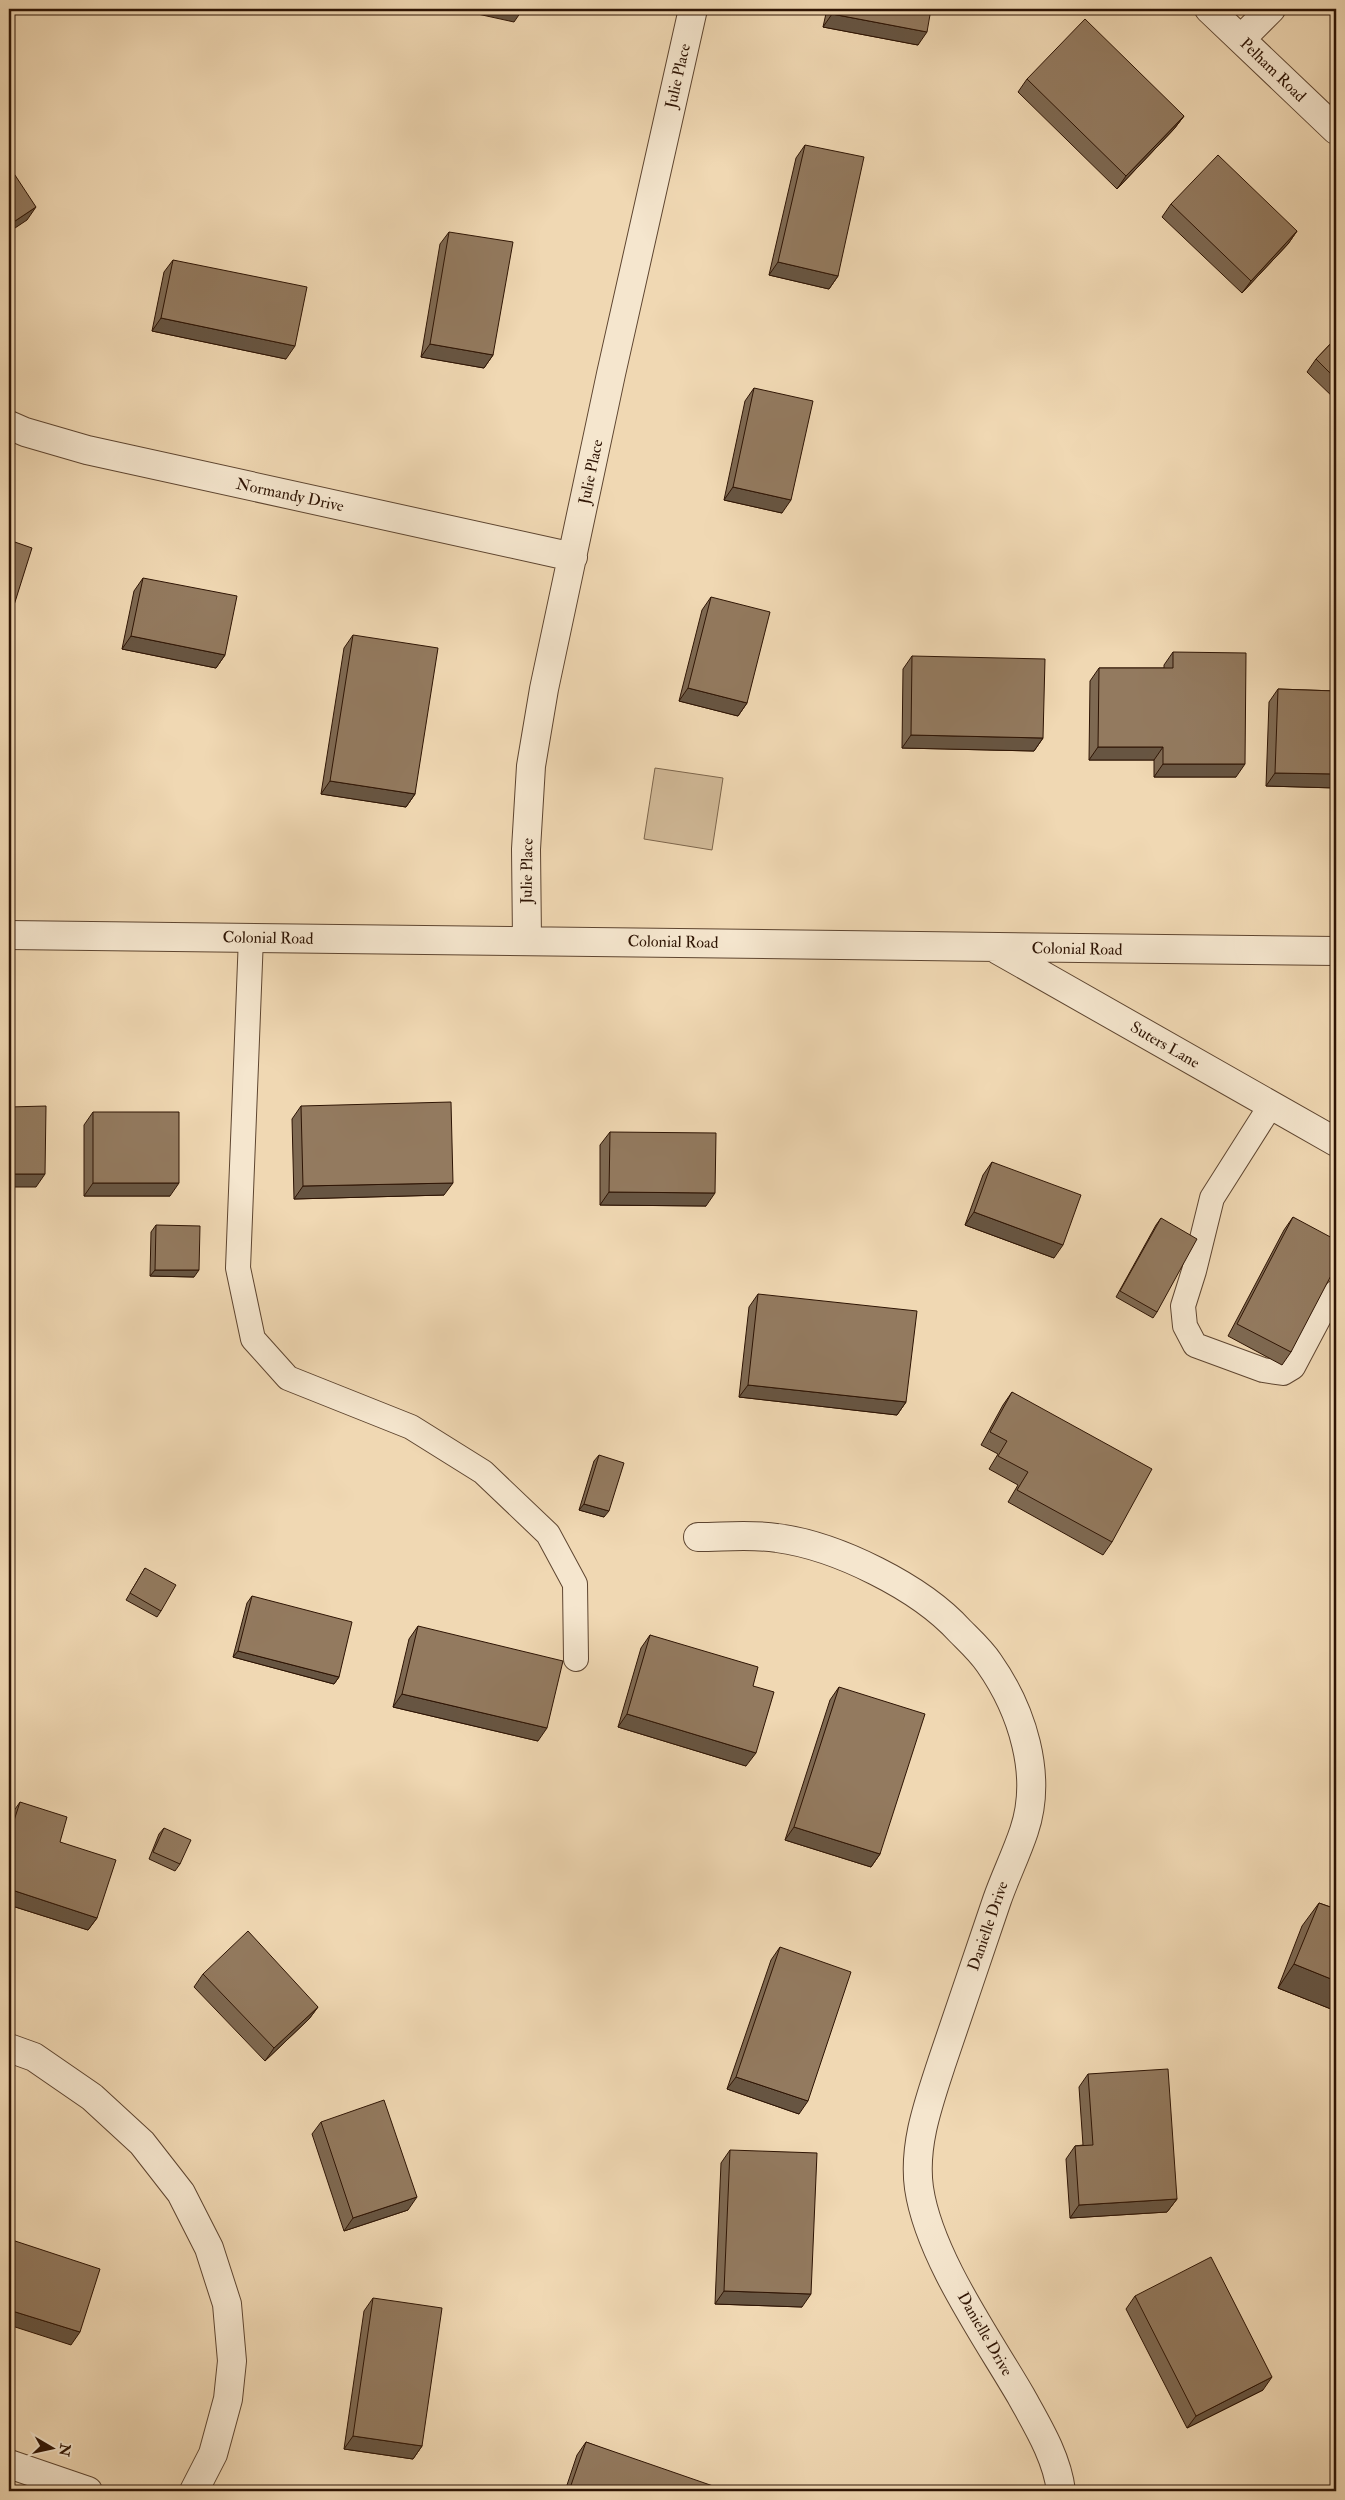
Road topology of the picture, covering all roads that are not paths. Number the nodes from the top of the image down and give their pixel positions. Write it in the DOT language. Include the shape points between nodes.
graph roads {
  1 [pos="693,9"];
  2 [pos="1209,9"];
  3 [pos="1271,9"];
  4 [pos="1241,39"];
  5 [pos="1336,130"];
  6 [pos="9,425"];
  7 [pos="573,557"];
  8 [pos="9,935"];
  9 [pos="251,937"];
  10 [pos="527,940"];
  11 [pos="994,948"];
  12 [pos="1336,951"];
  13 [pos="1271,1105"];
  14 [pos="1336,1142"];
  15 [pos="1336,1292"];
  16 [pos="698,1537"];
  17 [pos="576,1659"];
  18 [pos="9,2048"];
  19 [pos="9,2464"];
  20 [pos="88,2491"];
  21 [pos="194,2491"];
  22 [pos="1061,2491"];
  1 -- 7 [label="street, Julie Place"];
  2 -- 4 [label="street, Pelham Road"];
  3 -- 4 [label="street"];
  4 -- 5 [label="street, Pelham Road"];
  6 -- 7 [label="street, Normandy Drive" via="87,450"];
  7 -- 10 [label="street, Julie Place" via="544,689 532,766 526,849"];
  8 -- 9 [label="street, Colonial Road"];
  9 -- 10 [label="street, Colonial Road"];
  9 -- 17 [label="lane" via="238,1268 253,1339 288,1378 411,1427 484,1472 548,1534 575,1584"];
  10 -- 11 [label="street, Colonial Road"];
  11 -- 12 [label="street, Colonial Road"];
  11 -- 13 [label="street, Suters Lane"];
  13 -- 14 [label="street, Suters Lane"];
  13 -- 15 [label="lane" via="1212,1198 1182,1306 1184,1326 1196,1345 1263,1370 1283,1373 1292,1367"];
  16 -- 22 [label="street, Danielle Drive" via="775,1537 795,1541 852,1560 906,1587 951,1621 988,1661 1014,1705 1028,1752 1030,1799 1025,1830 1006,1873 930,2097 919,2141 918,2186 929,2231 1044,2436"];
  18 -- 21 [label="street" via="34,2057 92,2097 142,2143 181,2193 209,2248 227,2304 232,2361 228,2399 213,2454"];
  19 -- 20 [label="street"];
}
